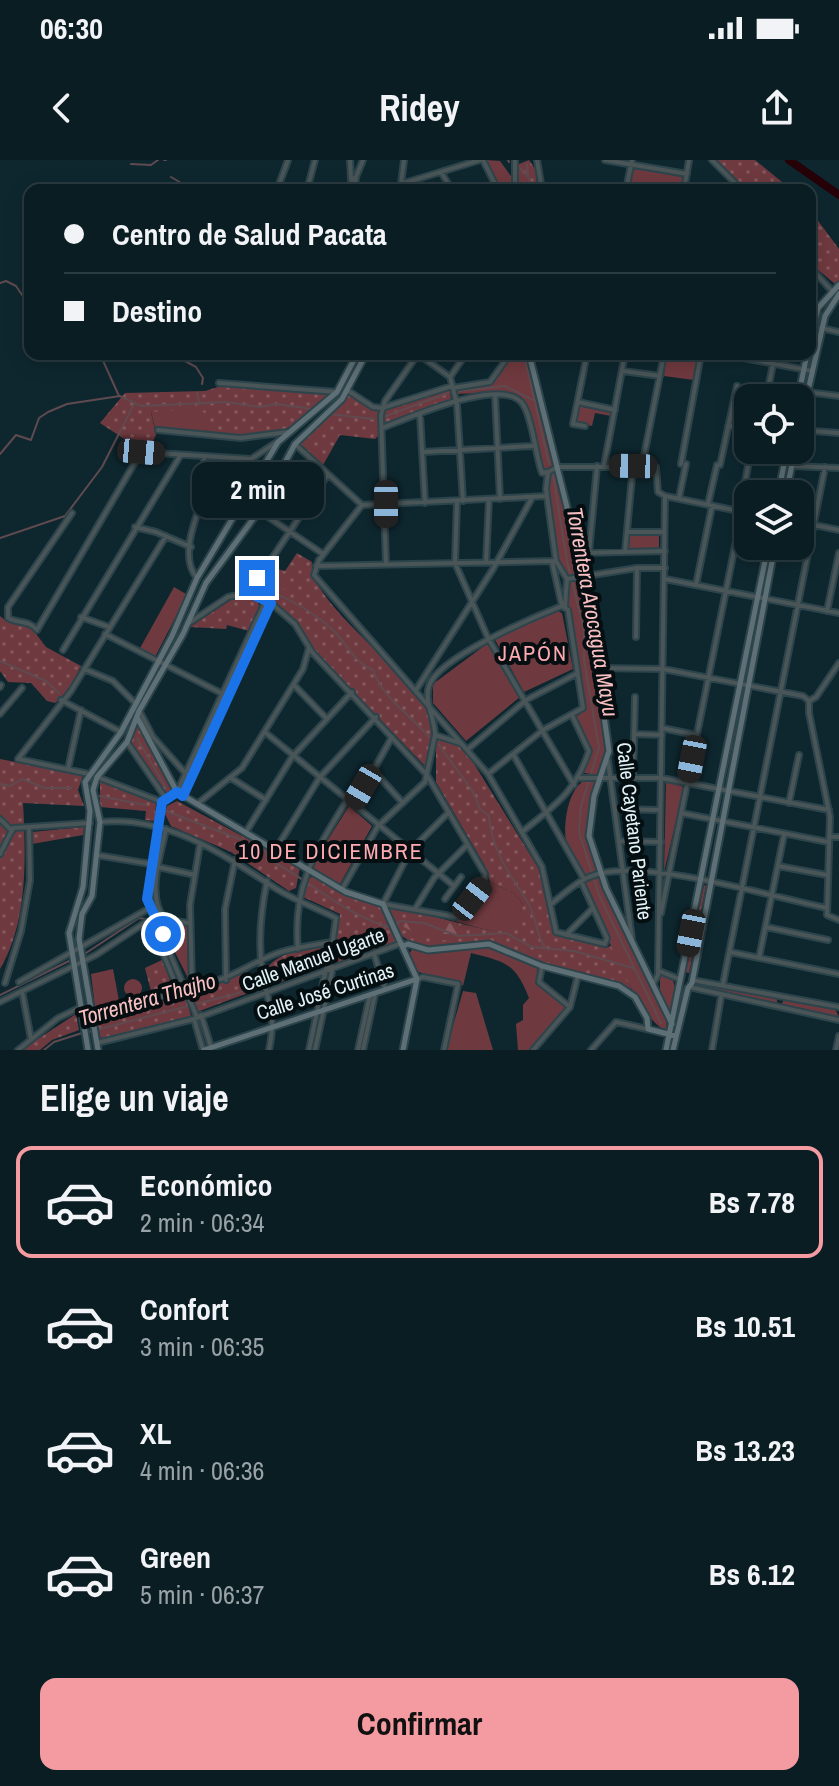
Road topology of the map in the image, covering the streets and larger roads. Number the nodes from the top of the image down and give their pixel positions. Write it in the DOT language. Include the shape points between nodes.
graph roads {
  1 [pos="288,160"];
  2 [pos="315,160"];
  3 [pos="350,160"];
  4 [pos="363,160"];
  5 [pos="404,160"];
  6 [pos="482,160"];
  7 [pos="517,160"];
  8 [pos="537,160"];
  9 [pos="605,160"];
  10 [pos="689,160"];
  11 [pos="712,160"];
  12 [pos="632,162"];
  13 [pos="441,172"];
  14 [pos="687,174"];
  15 [pos="354,178"];
  16 [pos="279,184"];
  17 [pos="309,184"];
  18 [pos="350,184"];
  19 [pos="354,184"];
  20 [pos="401,184"];
  21 [pos="448,184"];
  22 [pos="495,184"];
  23 [pos="515,184"];
  24 [pos="541,184"];
  25 [pos="627,184"];
  26 [pos="685,184"];
  27 [pos="736,184"];
  28 [pos="816,274"];
  29 [pos="839,285"];
  30 [pos="832,291"];
  31 [pos="839,294"];
  32 [pos="816,311"];
  33 [pos="816,317"];
  34 [pos="824,319"];
  35 [pos="816,326"];
  36 [pos="821,328"];
  37 [pos="839,332"];
  38 [pos="816,352"];
  39 [pos="354,360"];
  40 [pos="363,360"];
  41 [pos="414,360"];
  42 [pos="426,360"];
  43 [pos="462,360"];
  44 [pos="506,360"];
  45 [pos="530,360"];
  46 [pos="586,360"];
  47 [pos="624,360"];
  48 [pos="663,360"];
  49 [pos="700,360"];
  50 [pos="753,360"];
  51 [pos="774,360"];
  52 [pos="806,360"];
  53 [pos="814,360"];
  54 [pos="773,364"];
  55 [pos="804,369"];
  56 [pos="623,371"];
  57 [pos="812,371"];
  58 [pos="660,376"];
  59 [pos="450,377"];
  60 [pos="219,383"];
  61 [pos="769,384"];
  62 [pos="801,384"];
  63 [pos="809,384"];
  64 [pos="453,387"];
  65 [pos="347,390"];
  66 [pos="337,392"];
  67 [pos="814,394"];
  68 [pos="495,395"];
  69 [pos="839,396"];
  70 [pos="734,399"];
  71 [pos="456,400"];
  72 [pos="577,402"];
  73 [pos="382,408"];
  74 [pos="615,410"];
  75 [pos="420,414"];
  76 [pos="307,417"];
  77 [pos="314,424"];
  78 [pos="585,426"];
  79 [pos="728,426"];
  80 [pos="734,426"];
  81 [pos="382,428"];
  82 [pos="158,430"];
  83 [pos="814,430"];
  84 [pos="288,432"];
  85 [pos="839,433"];
  86 [pos="278,442"];
  87 [pos="295,444"];
  88 [pos="533,446"];
  89 [pos="498,449"];
  90 [pos="460,450"];
  91 [pos="423,452"];
  92 [pos="180,456"];
  93 [pos="203,458"];
  94 [pos="239,459"];
  95 [pos="597,466"];
  96 [pos="604,466"];
  97 [pos="633,466"];
  98 [pos="642,466"];
  99 [pos="748,466"];
  100 [pos="791,466"];
  101 [pos="825,467"];
  102 [pos="839,468"];
  103 [pos="552,469"];
  104 [pos="328,474"];
  105 [pos="209,480"];
  106 [pos="746,480"];
  107 [pos="788,480"];
  108 [pos="547,496"];
  109 [pos="665,496"];
  110 [pos="532,498"];
  111 [pos="679,498"];
  112 [pos="500,499"];
  113 [pos="489,500"];
  114 [pos="460,501"];
  115 [pos="425,503"];
  116 [pos="386,504"];
  117 [pos="710,504"];
  118 [pos="362,505"];
  119 [pos="734,510"];
  120 [pos="259,511"];
  121 [pos="72,513"];
  122 [pos="814,525"];
  123 [pos="135,527"];
  124 [pos="839,530"];
  125 [pos="291,532"];
  126 [pos="627,532"];
  127 [pos="663,532"];
  128 [pos="166,536"];
  129 [pos="191,547"];
  130 [pos="665,551"];
  131 [pos="625,552"];
  132 [pos="734,552"];
  133 [pos="578,553"];
  134 [pos="589,553"];
  135 [pos="839,553"];
  136 [pos="323,554"];
  137 [pos="765,560"];
  138 [pos="772,560"];
  139 [pos="808,560"];
  140 [pos="554,561"];
  141 [pos="486,562"];
  142 [pos="496,562"];
  143 [pos="455,563"];
  144 [pos="386,565"];
  145 [pos="316,566"];
  146 [pos="637,568"];
  147 [pos="665,568"];
  148 [pos="584,576"];
  149 [pos="197,578"];
  150 [pos="570,578"];
  151 [pos="665,579"];
  152 [pos="696,585"];
  153 [pos="725,591"];
  154 [pos="249,593"];
  155 [pos="757,598"];
  156 [pos="765,599"];
  157 [pos="473,601"];
  158 [pos="269,602"];
  159 [pos="563,606"];
  160 [pos="799,606"];
  161 [pos="827,611"];
  162 [pos="839,613"];
  163 [pos="81,617"];
  164 [pos="187,625"];
  165 [pos="109,627"];
  166 [pos="175,630"];
  167 [pos="105,634"];
  168 [pos="183,634"];
  169 [pos="636,637"];
  170 [pos="488,638"];
  171 [pos="309,648"];
  172 [pos="63,650"];
  173 [pos="159,661"];
  174 [pos="839,663"];
  175 [pos="433,664"];
  176 [pos="166,666"];
  177 [pos="597,668"];
  178 [pos="84,669"];
  179 [pos="444,669"];
  180 [pos="663,669"];
  181 [pos="577,673"];
  182 [pos="708,678"];
  183 [pos="294,685"];
  184 [pos="744,685"];
  185 [pos="22,688"];
  186 [pos="416,690"];
  187 [pos="352,692"];
  188 [pos="781,692"];
  189 [pos="223,694"];
  190 [pos="635,697"];
  191 [pos="61,700"];
  192 [pos="526,700"];
  193 [pos="809,701"];
  194 [pos="134,702"];
  195 [pos="429,704"];
  196 [pos="81,710"];
  197 [pos="0,714"];
  198 [pos="138,715"];
  199 [pos="572,715"];
  200 [pos="376,717"];
  201 [pos="327,719"];
  202 [pos="662,728"];
  203 [pos="543,730"];
  204 [pos="121,732"];
  205 [pos="266,733"];
  206 [pos="634,734"];
  207 [pos="435,735"];
  208 [pos="662,735"];
  209 [pos="696,735"];
  210 [pos="392,737"];
  211 [pos="127,742"];
  212 [pos="462,743"];
  213 [pos="467,750"];
  214 [pos="513,754"];
  215 [pos="799,755"];
  216 [pos="292,757"];
  217 [pos="608,761"];
  218 [pos="68,769"];
  219 [pos="373,770"];
  220 [pos="89,774"];
  221 [pos="186,774"];
  222 [pos="488,774"];
  223 [pos="427,775"];
  224 [pos="97,777"];
  225 [pos="320,777"];
  226 [pos="601,777"];
  227 [pos="231,778"];
  228 [pos="580,778"];
  229 [pos="610,778"];
  230 [pos="633,778"];
  231 [pos="661,778"];
  232 [pos="687,783"];
  233 [pos="574,785"];
  234 [pos="720,789"];
  235 [pos="727,790"];
  236 [pos="180,794"];
  237 [pos="760,797"];
  238 [pos="266,800"];
  239 [pos="347,800"];
  240 [pos="165,801"];
  241 [pos="403,803"];
  242 [pos="789,803"];
  243 [pos="197,804"];
  244 [pos="354,805"];
  245 [pos="615,809"];
  246 [pos="661,810"];
  247 [pos="829,810"];
  248 [pos="449,812"];
  249 [pos="546,812"];
  250 [pos="681,813"];
  251 [pos="0,819"];
  252 [pos="714,820"];
  253 [pos="721,821"];
  254 [pos="100,822"];
  255 [pos="90,823"];
  256 [pos="160,826"];
  257 [pos="378,826"];
  258 [pos="29,827"];
  259 [pos="755,828"];
  260 [pos="166,829"];
  261 [pos="12,831"];
  262 [pos="246,832"];
  263 [pos="522,832"];
  264 [pos="784,834"];
  265 [pos="839,837"];
  266 [pos="829,840"];
  267 [pos="619,841"];
  268 [pos="661,842"];
  269 [pos="200,844"];
  270 [pos="467,845"];
  271 [pos="276,849"];
  272 [pos="410,851"];
  273 [pos="0,854"];
  274 [pos="96,855"];
  275 [pos="235,860"];
  276 [pos="151,864"];
  277 [pos="778,866"];
  278 [pos="158,867"];
  279 [pos="307,869"];
  280 [pos="624,872"];
  281 [pos="437,873"];
  282 [pos="661,874"];
  283 [pos="595,875"];
  284 [pos="828,875"];
  285 [pos="196,876"];
  286 [pos="668,876"];
  287 [pos="461,877"];
  288 [pos="582,880"];
  289 [pos="267,881"];
  290 [pos="701,882"];
  291 [pos="709,883"];
  292 [pos="454,886"];
  293 [pos="342,889"];
  294 [pos="742,891"];
  295 [pos="772,897"];
  296 [pos="445,899"];
  297 [pos="299,900"];
  298 [pos="383,904"];
  299 [pos="550,905"];
  300 [pos="593,908"];
  301 [pos="827,908"];
  302 [pos="148,909"];
  303 [pos="415,909"];
  304 [pos="839,920"];
  305 [pos="189,923"];
  306 [pos="766,927"];
  307 [pos="658,931"];
  308 [pos="566,935"];
  309 [pos="828,940"];
  310 [pos="332,942"];
  311 [pos="632,942"];
  312 [pos="402,944"];
  313 [pos="82,948"];
  314 [pos="298,949"];
  315 [pos="730,952"];
  316 [pos="73,953"];
  317 [pos="374,954"];
  318 [pos="759,958"];
  319 [pos="84,959"];
  320 [pos="262,962"];
  321 [pos="75,963"];
  322 [pos="542,966"];
  323 [pos="329,968"];
  324 [pos="659,971"];
  325 [pos="839,974"];
  326 [pos="578,975"];
  327 [pos="417,979"];
  328 [pos="691,979"];
  329 [pos="226,980"];
  330 [pos="680,980"];
  331 [pos="19,982"];
  332 [pos="5,983"];
  333 [pos="185,983"];
  334 [pos="192,984"];
  335 [pos="653,984"];
  336 [pos="723,984"];
  337 [pos="385,988"];
  338 [pos="688,988"];
  339 [pos="187,989"];
  340 [pos="22,991"];
  341 [pos="269,991"];
  342 [pos="179,992"];
  343 [pos="373,992"];
  344 [pos="721,996"];
  345 [pos="0,1002"];
  346 [pos="81,1007"];
  347 [pos="570,1007"];
  348 [pos="839,1007"];
  349 [pos="320,1009"];
  350 [pos="94,1017"];
  351 [pos="197,1017"];
  352 [pos="839,1020"];
  353 [pos="275,1024"];
  354 [pos="672,1024"];
  355 [pos="648,1029"];
  356 [pos="673,1035"];
  357 [pos="839,1036"];
  358 [pos="31,1039"];
  359 [pos="231,1039"];
  360 [pos="98,1047"];
  361 [pos="211,1047"];
  362 [pos="18,1050"];
  363 [pos="88,1050"];
  364 [pos="203,1050"];
  365 [pos="229,1050"];
  366 [pos="269,1050"];
  367 [pos="312,1050"];
  368 [pos="360,1050"];
  369 [pos="403,1050"];
  370 [pos="444,1050"];
  371 [pos="533,1050"];
  372 [pos="591,1050"];
  373 [pos="666,1050"];
  374 [pos="673,1050"];
  375 [pos="712,1050"];
  376 [pos="836,1050"];
  1 -- 16 [label="street"];
  2 -- 17 [label="street"];
  3 -- 15 [label="street"];
  4 -- 15 [label="street"];
  5 -- 20 [label="street"];
  6 -- 13 [label="street"];
  6 -- 22 [label="street"];
  7 -- 23 [label="street"];
  8 -- 24 [label="street"];
  9 -- 12 [label="street"];
  10 -- 14 [label="street"];
  11 -- 27 [label="street"];
  12 -- 14 [label="street"];
  12 -- 25 [label="street"];
  13 -- 20 [label="street"];
  13 -- 21 [label="street"];
  14 -- 26 [label="street"];
  15 -- 18 [label="street"];
  15 -- 19 [label="street"];
  28 -- 30 [label="street"];
  29 -- 30 [label="street"];
  30 -- 32 [label="street"];
  31 -- 34 [label="street"];
  33 -- 34 [label="street"];
  34 -- 36 [label="street"];
  35 -- 36 [label="street"];
  36 -- 37 [label="street"];
  36 -- 38 [label="street"];
  39 -- 66 [label="street"];
  40 -- 65 [label="street"];
  41 -- 73 [label="street"];
  42 -- 59 [label="street"];
  43 -- 59 [label="street"];
  44 -- 64 [label="street" via="490,382"];
  45 -- 103 [label="street, Calle Cayetano Pariente"];
  46 -- 72 [label="street"];
  47 -- 56 [label="street"];
  48 -- 58 [label="street"];
  49 -- 111 [label="street"];
  50 -- 54 [label="street"];
  51 -- 54 [label="street"];
  52 -- 55 [label="street"];
  53 -- 57 [label="street"];
  54 -- 55 [label="street"];
  54 -- 61 [label="street"];
  55 -- 57 [label="street"];
  55 -- 62 [label="street"];
  56 -- 58 [label="street"];
  56 -- 74 [label="street"];
  57 -- 63 [label="street"];
  58 -- 98 [label="street"];
  59 -- 64 [label="street"];
  60 -- 66 [label="street"];
  64 -- 71 [label="street"];
  64 -- 73 [label="street"];
  65 -- 73 [label="street"];
  65 -- 77 [label="street"];
  66 -- 76 [label="street"];
  67 -- 69 [label="street"];
  68 -- 71 [label="street"];
  68 -- 88 [label="street" via="513,397 525,406"];
  68 -- 89 [label="street"];
  70 -- 79 [label="street"];
  71 -- 75 [label="street"];
  71 -- 90 [label="street"];
  72 -- 74 [label="street"];
  72 -- 78 [label="street" via="573,424"];
  73 -- 81 [label="street"];
  74 -- 96 [label="street"];
  75 -- 81 [label="street"];
  75 -- 91 [label="street"];
  76 -- 77 [label="street"];
  76 -- 84 [label="street"];
  77 -- 87 [label="street"];
  79 -- 80 [label="street"];
  79 -- 117 [label="street"];
  81 -- 116 [label="street"];
  82 -- 84 [label="street" via="241,438"];
  83 -- 85 [label="street"];
  84 -- 86 [label="street"];
  86 -- 94 [label="street" via="251,459"];
  86 -- 149 [label="street"];
  87 -- 104 [label="street"];
  87 -- 120 [label="street"];
  88 -- 89 [label="street"];
  88 -- 103 [label="street" via="542,473"];
  89 -- 90 [label="street"];
  89 -- 112 [label="street"];
  90 -- 91 [label="street"];
  90 -- 114 [label="street"];
  91 -- 115 [label="street"];
  92 -- 93 [label="street"];
  92 -- 121 [label="street" via="141,452 37,630 26,621 12,620 8,607"];
  92 -- 123 [label="street"];
  93 -- 94 [label="street"];
  93 -- 105 [label="street"];
  94 -- 105 [label="street"];
  95 -- 96 [label="street"];
  95 -- 103 [label="street"];
  95 -- 134 [label="street"];
  96 -- 97 [label="street"];
  97 -- 98 [label="street"];
  97 -- 126 [label="street"];
  98 -- 109 [label="street" via="656,467 658,492"];
  99 -- 106 [label="street"];
  100 -- 101 [label="street"];
  100 -- 107 [label="street"];
  101 -- 102 [label="street"];
  101 -- 122 [label="street"];
  103 -- 108 [label="street"];
  103 -- 133 [label="street, Calle Cayetano Pariente"];
  104 -- 118 [label="street"];
  104 -- 125 [label="street"];
  105 -- 129 [label="street" via="196,509"];
  108 -- 110 [label="street"];
  108 -- 140 [label="street"];
  109 -- 111 [label="street"];
  109 -- 127 [label="street"];
  110 -- 112 [label="street"];
  110 -- 142 [label="street"];
  111 -- 117 [label="street"];
  112 -- 113 [label="street"];
  113 -- 114 [label="street"];
  113 -- 141 [label="street"];
  114 -- 115 [label="street"];
  114 -- 143 [label="street"];
  115 -- 116 [label="street"];
  116 -- 118 [label="street"];
  116 -- 144 [label="street"];
  117 -- 119 [label="street"];
  117 -- 152 [label="street"];
  118 -- 136 [label="street"];
  120 -- 125 [label="street"];
  120 -- 164 [label="street" via="206,583"];
  122 -- 124 [label="street"];
  123 -- 128 [label="street"];
  123 -- 163 [label="street"];
  125 -- 136 [label="street"];
  125 -- 154 [label="street"];
  126 -- 127 [label="street"];
  126 -- 131 [label="street"];
  127 -- 130 [label="street"];
  128 -- 129 [label="street"];
  128 -- 165 [label="street"];
  129 -- 149 [label="street" via="191,570"];
  130 -- 131 [label="street"];
  130 -- 147 [label="street"];
  131 -- 134 [label="street"];
  132 -- 153 [label="street"];
  133 -- 134 [label="street"];
  133 -- 148 [label="street, Calle Cayetano Pariente"];
  135 -- 161 [label="street"];
  136 -- 145 [label="street"];
  137 -- 155 [label="street"];
  138 -- 156 [label="street"];
  139 -- 160 [label="street"];
  140 -- 142 [label="street"];
  140 -- 150 [label="street"];
  140 -- 159 [label="street"];
  141 -- 142 [label="street"];
  141 -- 143 [label="street"];
  142 -- 157 [label="street"];
  143 -- 144 [label="street"];
  143 -- 157 [label="street"];
  144 -- 145 [label="street"];
  145 -- 186 [label="street" via="316,578"];
  146 -- 147 [label="street"];
  146 -- 148 [label="street"];
  146 -- 169 [label="street"];
  147 -- 151 [label="street"];
  148 -- 150 [label="street"];
  148 -- 177 [label="street, Calle Cayetano Pariente"];
  149 -- 166 [label="street"];
  150 -- 159 [label="street"];
  151 -- 152 [label="street"];
  151 -- 180 [label="street"];
  152 -- 153 [label="street"];
  153 -- 155 [label="street"];
  153 -- 182 [label="street"];
  154 -- 158 [label="street"];
  154 -- 164 [label="street" via="228,597"];
  155 -- 156 [label="street"];
  155 -- 184 [label="street"];
  156 -- 160 [label="street"];
  156 -- 184 [label="street"];
  157 -- 170 [label="street"];
  157 -- 175 [label="street"];
  158 -- 171 [label="street" via="295,624"];
  158 -- 189 [label="street"];
  158 -- 236 [label="street"];
  159 -- 170 [label="street"];
  159 -- 181 [label="street"];
  160 -- 161 [label="street"];
  160 -- 188 [label="street"];
  161 -- 162 [label="street"];
  163 -- 165 [label="street"];
  163 -- 172 [label="street"];
  164 -- 168 [label="street"];
  165 -- 167 [label="street"];
  166 -- 168 [label="street"];
  166 -- 173 [label="street"];
  167 -- 173 [label="street"];
  167 -- 178 [label="street"];
  168 -- 176 [label="street"];
  170 -- 179 [label="street"];
  170 -- 192 [label="street"];
  171 -- 183 [label="street"];
  171 -- 187 [label="street"];
  173 -- 176 [label="street"];
  173 -- 194 [label="street"];
  174 -- 193 [label="street"];
  175 -- 179 [label="street"];
  175 -- 186 [label="street"];
  176 -- 189 [label="street"];
  176 -- 198 [label="street"];
  177 -- 180 [label="street"];
  177 -- 217 [label="street, Calle Cayetano Pariente"];
  178 -- 191 [label="street"];
  178 -- 194 [label="street" via="113,681"];
  179 -- 195 [label="street" via="431,681"];
  180 -- 182 [label="street"];
  180 -- 202 [label="street"];
  181 -- 192 [label="street"];
  181 -- 199 [label="street" via="583,708"];
  182 -- 184 [label="street"];
  182 -- 209 [label="street"];
  183 -- 201 [label="street"];
  183 -- 205 [label="street"];
  184 -- 188 [label="street"];
  184 -- 234 [label="street"];
  184 -- 235 [label="street"];
  185 -- 197 [label="street"];
  186 -- 195 [label="street"];
  187 -- 200 [label="street"];
  187 -- 201 [label="street"];
  188 -- 193 [label="street"];
  188 -- 237 [label="street"];
  189 -- 221 [label="street"];
  190 -- 206 [label="street"];
  191 -- 196 [label="street"];
  191 -- 218 [label="street" via="18,759"];
  192 -- 203 [label="street"];
  192 -- 213 [label="street"];
  193 -- 247 [label="street"];
  194 -- 198 [label="street"];
  194 -- 204 [label="street"];
  195 -- 207 [label="street"];
  195 -- 212 [label="street"];
  196 -- 204 [label="street"];
  196 -- 218 [label="street"];
  198 -- 211 [label="street"];
  198 -- 221 [label="street"];
  198 -- 236 [label="street"];
  199 -- 203 [label="street"];
  199 -- 228 [label="street" via="589,751"];
  200 -- 210 [label="street"];
  200 -- 225 [label="street"];
  201 -- 216 [label="street"];
  202 -- 208 [label="street"];
  202 -- 209 [label="street"];
  203 -- 214 [label="street"];
  203 -- 233 [label="street"];
  204 -- 220 [label="street"];
  205 -- 216 [label="street"];
  205 -- 227 [label="street"];
  206 -- 208 [label="street"];
  206 -- 230 [label="street"];
  207 -- 212 [label="street"];
  207 -- 223 [label="street"];
  208 -- 231 [label="street"];
  209 -- 232 [label="street"];
  210 -- 219 [label="street"];
  210 -- 223 [label="street"];
  211 -- 224 [label="street"];
  211 -- 240 [label="street"];
  212 -- 213 [label="street"];
  213 -- 222 [label="street"];
  214 -- 222 [label="street"];
  214 -- 249 [label="street"];
  215 -- 242 [label="street"];
  216 -- 225 [label="street"];
  216 -- 238 [label="street"];
  217 -- 226 [label="street"];
  217 -- 229 [label="street, Calle Cayetano Pariente"];
  218 -- 220 [label="street"];
  219 -- 241 [label="street"];
  219 -- 244 [label="street"];
  220 -- 255 [label="street" via="84,790"];
  221 -- 236 [label="street"];
  222 -- 263 [label="street"];
  223 -- 241 [label="street"];
  223 -- 248 [label="street"];
  224 -- 240 [label="street"];
  224 -- 254 [label="street" via="93,790"];
  225 -- 239 [label="street"];
  225 -- 271 [label="street"];
  226 -- 228 [label="street"];
  226 -- 229 [label="street"];
  226 -- 283 [label="street" via="589,836"];
  227 -- 238 [label="street"];
  227 -- 243 [label="street"];
  228 -- 233 [label="street"];
  229 -- 230 [label="street"];
  229 -- 245 [label="street, Calle Cayetano Pariente"];
  230 -- 231 [label="street"];
  231 -- 232 [label="street"];
  231 -- 246 [label="street"];
  232 -- 234 [label="street"];
  232 -- 250 [label="street"];
  233 -- 249 [label="street"];
  234 -- 235 [label="street"];
  234 -- 252 [label="street"];
  235 -- 237 [label="street"];
  235 -- 253 [label="street"];
  236 -- 240 [label="street"];
  236 -- 243 [label="street"];
  237 -- 242 [label="street"];
  237 -- 259 [label="street"];
  238 -- 262 [label="street"];
  239 -- 244 [label="street"];
  239 -- 279 [label="street"];
  240 -- 256 [label="street"];
  241 -- 257 [label="street"];
  242 -- 247 [label="street"];
  243 -- 262 [label="street"];
  244 -- 257 [label="street"];
  245 -- 246 [label="street"];
  245 -- 267 [label="street, Calle Cayetano Pariente"];
  246 -- 268 [label="street"];
  247 -- 266 [label="street"];
  248 -- 270 [label="street"];
  248 -- 272 [label="street"];
  249 -- 263 [label="street"];
  249 -- 288 [label="street"];
  250 -- 252 [label="street"];
  250 -- 286 [label="street"];
  251 -- 261 [label="street"];
  252 -- 253 [label="street"];
  252 -- 290 [label="street"];
  253 -- 259 [label="street"];
  253 -- 291 [label="street"];
  254 -- 256 [label="street"];
  254 -- 274 [label="street"];
  255 -- 258 [label="street"];
  255 -- 316 [label="street" via="83,887 69,933"];
  256 -- 260 [label="street"];
  256 -- 276 [label="street"];
  257 -- 272 [label="street"];
  257 -- 293 [label="street"];
  258 -- 261 [label="street"];
  258 -- 332 [label="street" via="30,880"];
  259 -- 264 [label="street"];
  259 -- 294 [label="street"];
  260 -- 269 [label="street"];
  260 -- 278 [label="street"];
  261 -- 273 [label="street"];
  262 -- 271 [label="street"];
  263 -- 299 [label="street" via="542,867"];
  264 -- 266 [label="street"];
  264 -- 277 [label="street"];
  265 -- 266 [label="street"];
  266 -- 284 [label="street"];
  267 -- 268 [label="street"];
  267 -- 280 [label="street, Calle Cayetano Pariente"];
  268 -- 282 [label="street"];
  269 -- 275 [label="street"];
  269 -- 285 [label="street"];
  270 -- 281 [label="street"];
  270 -- 303 [label="street" via="485,880 456,917"];
  271 -- 279 [label="street"];
  272 -- 281 [label="street"];
  272 -- 298 [label="street"];
  274 -- 276 [label="street"];
  274 -- 313 [label="street" via="92,896 80,924"];
  275 -- 289 [label="street"];
  275 -- 329 [label="street" via="225,909"];
  276 -- 302 [label="street"];
  277 -- 284 [label="street"];
  277 -- 295 [label="street"];
  278 -- 285 [label="street"];
  278 -- 305 [label="street" via="156,893 162,916"];
  279 -- 293 [label="street"];
  279 -- 297 [label="street"];
  280 -- 282 [label="street"];
  280 -- 283 [label="street"];
  280 -- 311 [label="street, Calle Cayetano Pariente"];
  281 -- 292 [label="street"];
  281 -- 303 [label="street"];
  282 -- 286 [label="street"];
  282 -- 307 [label="street"];
  283 -- 288 [label="street"];
  283 -- 311 [label="street"];
  284 -- 301 [label="street"];
  285 -- 305 [label="street"];
  286 -- 290 [label="street"];
  286 -- 307 [label="street"];
  287 -- 292 [label="street"];
  288 -- 299 [label="street"];
  288 -- 300 [label="street"];
  289 -- 297 [label="street"];
  289 -- 320 [label="street"];
  290 -- 291 [label="street"];
  290 -- 330 [label="street"];
  291 -- 294 [label="street"];
  291 -- 328 [label="street"];
  292 -- 296 [label="street"];
  293 -- 298 [label="street"];
  294 -- 295 [label="street"];
  294 -- 315 [label="street"];
  295 -- 301 [label="street"];
  295 -- 306 [label="street"];
  297 -- 310 [label="street" via="336,918"];
  297 -- 314 [label="street"];
  298 -- 303 [label="street"];
  298 -- 312 [label="street"];
  299 -- 308 [label="street" via="556,932"];
  300 -- 308 [label="street"];
  300 -- 308 [label="street" via="607,943"];
  301 -- 304 [label="street" via="827,915"];
  302 -- 313 [label="street"];
  302 -- 333 [label="street"];
  305 -- 334 [label="street"];
  306 -- 309 [label="street"];
  306 -- 318 [label="street"];
  307 -- 324 [label="street"];
  310 -- 314 [label="street"];
  310 -- 323 [label="street"];
  311 -- 335 [label="street, Calle Cayetano Pariente"];
  312 -- 317 [label="street, Calle Manuel Ugarte"];
  312 -- 322 [label="street, Calle Manuel Ugarte" via="428,950 489,944"];
  312 -- 327 [label="street"];
  313 -- 316 [label="street"];
  313 -- 319 [label="street"];
  314 -- 320 [label="street"];
  315 -- 318 [label="street"];
  315 -- 336 [label="street"];
  316 -- 321 [label="street"];
  316 -- 331 [label="street"];
  317 -- 323 [label="street, Calle Manuel Ugarte"];
  317 -- 337 [label="street"];
  318 -- 325 [label="street"];
  319 -- 321 [label="street"];
  319 -- 342 [label="street" via="146,922"];
  319 -- 350 [label="street"];
  320 -- 329 [label="street"];
  320 -- 341 [label="street"];
  321 -- 340 [label="street"];
  321 -- 346 [label="street"];
  322 -- 326 [label="street, Calle Manuel Ugarte"];
  322 -- 347 [label="street" via="540,984"];
  323 -- 341 [label="street, Calle Manuel Ugarte"];
  323 -- 349 [label="street"];
  324 -- 330 [label="street"];
  324 -- 335 [label="street"];
  326 -- 347 [label="street"];
  326 -- 355 [label="street, Calle Manuel Ugarte" via="629,991 642,1007"];
  327 -- 337 [label="street, Calle José Curtinas"];
  327 -- 369 [label="street"];
  327 -- 370 [label="street, Calle José Curtinas" via="458,984"];
  328 -- 330 [label="street"];
  328 -- 336 [label="street"];
  328 -- 338 [label="street"];
  329 -- 334 [label="street"];
  330 -- 338 [label="street"];
  330 -- 354 [label="street"];
  333 -- 334 [label="street"];
  333 -- 339 [label="street"];
  335 -- 354 [label="street, Calle Cayetano Pariente"];
  336 -- 348 [label="street"];
  337 -- 343 [label="street, Calle José Curtinas"];
  338 -- 344 [label="street"];
  338 -- 356 [label="street"];
  339 -- 342 [label="street"];
  339 -- 351 [label="street"];
  340 -- 345 [label="street"];
  340 -- 358 [label="street"];
  341 -- 351 [label="street, Calle Manuel Ugarte"];
  341 -- 353 [label="street"];
  342 -- 350 [label="street"];
  343 -- 349 [label="street, Calle José Curtinas"];
  343 -- 368 [label="street"];
  344 -- 352 [label="street"];
  344 -- 375 [label="street"];
  346 -- 358 [label="street"];
  346 -- 363 [label="street"];
  347 -- 371 [label="street"];
  349 -- 353 [label="street, Calle José Curtinas"];
  349 -- 367 [label="street"];
  350 -- 360 [label="street"];
  351 -- 360 [label="street, Calle Manuel Ugarte"];
  351 -- 361 [label="street"];
  351 -- 364 [label="street"];
  353 -- 359 [label="street, Calle José Curtinas"];
  353 -- 366 [label="street"];
  354 -- 356 [label="street"];
  355 -- 356 [label="street"];
  355 -- 372 [label="street" via="616,1022"];
  356 -- 373 [label="street"];
  356 -- 374 [label="street"];
  357 -- 376 [label="street"];
  358 -- 362 [label="street"];
  359 -- 361 [label="street, Calle José Curtinas"];
  359 -- 365 [label="street"];
  361 -- 364 [label="street, Calle José Curtinas"];
}
